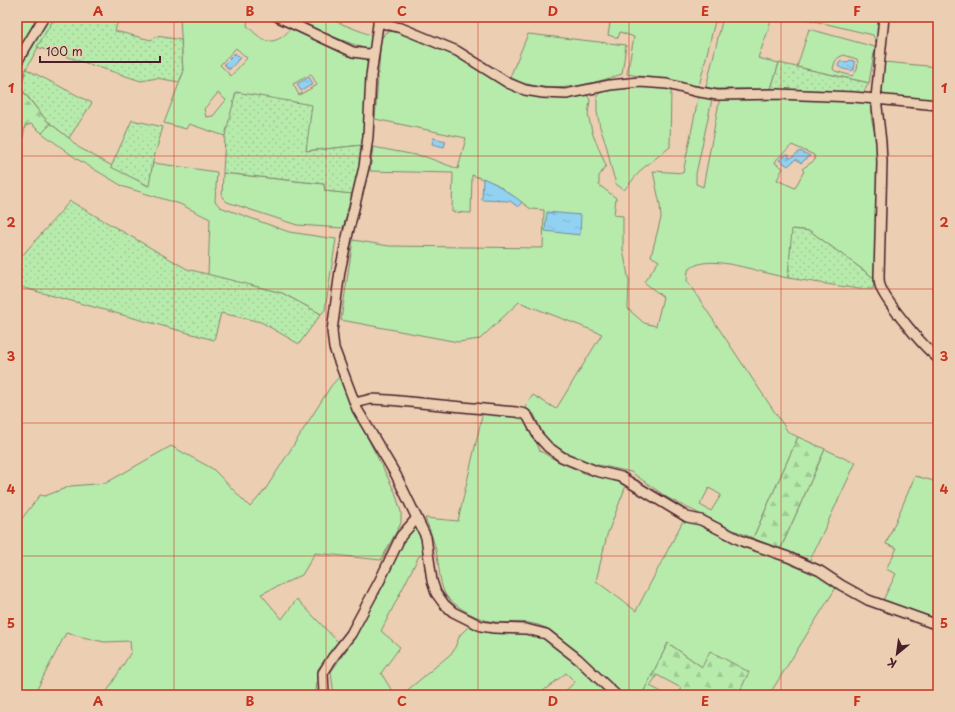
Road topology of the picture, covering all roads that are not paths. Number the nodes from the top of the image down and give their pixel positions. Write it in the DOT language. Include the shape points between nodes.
graph roads {
  1 [pos="44,17"];
  2 [pos="278,17"];
  3 [pos="884,17"];
  4 [pos="378,19"];
  5 [pos="374,53"];
  6 [pos="17,62"];
  7 [pos="876,98"];
  8 [pos="938,105"];
  9 [pos="938,358"];
  10 [pos="355,403"];
  11 [pos="417,518"];
  12 [pos="938,625"];
  13 [pos="324,695"];
  14 [pos="616,695"];
  1 -- 6 [label="street"];
  2 -- 5 [label="street" via="353,52"];
  3 -- 7 [label="street"];
  4 -- 5 [label="street"];
  4 -- 7 [label="street" via="457,51 508,83 543,94 566,94 640,82 668,84 717,95"];
  5 -- 10 [label="street" via="364,167 340,271 332,331 334,348"];
  7 -- 8 [label="street"];
  7 -- 9 [label="street" via="882,142 880,287 925,348"];
  10 -- 11 [label="street"];
  10 -- 12 [label="street" via="371,399 389,400 525,414 543,442 562,457 596,471 621,476 687,516 701,520 742,541 820,571 868,600"];
  11 -- 13 [label="street" via="401,536 351,634 323,673"];
  11 -- 14 [label="street" via="426,537 432,581 436,593 444,604 453,612 481,626 526,629 546,634 578,659"];
}
